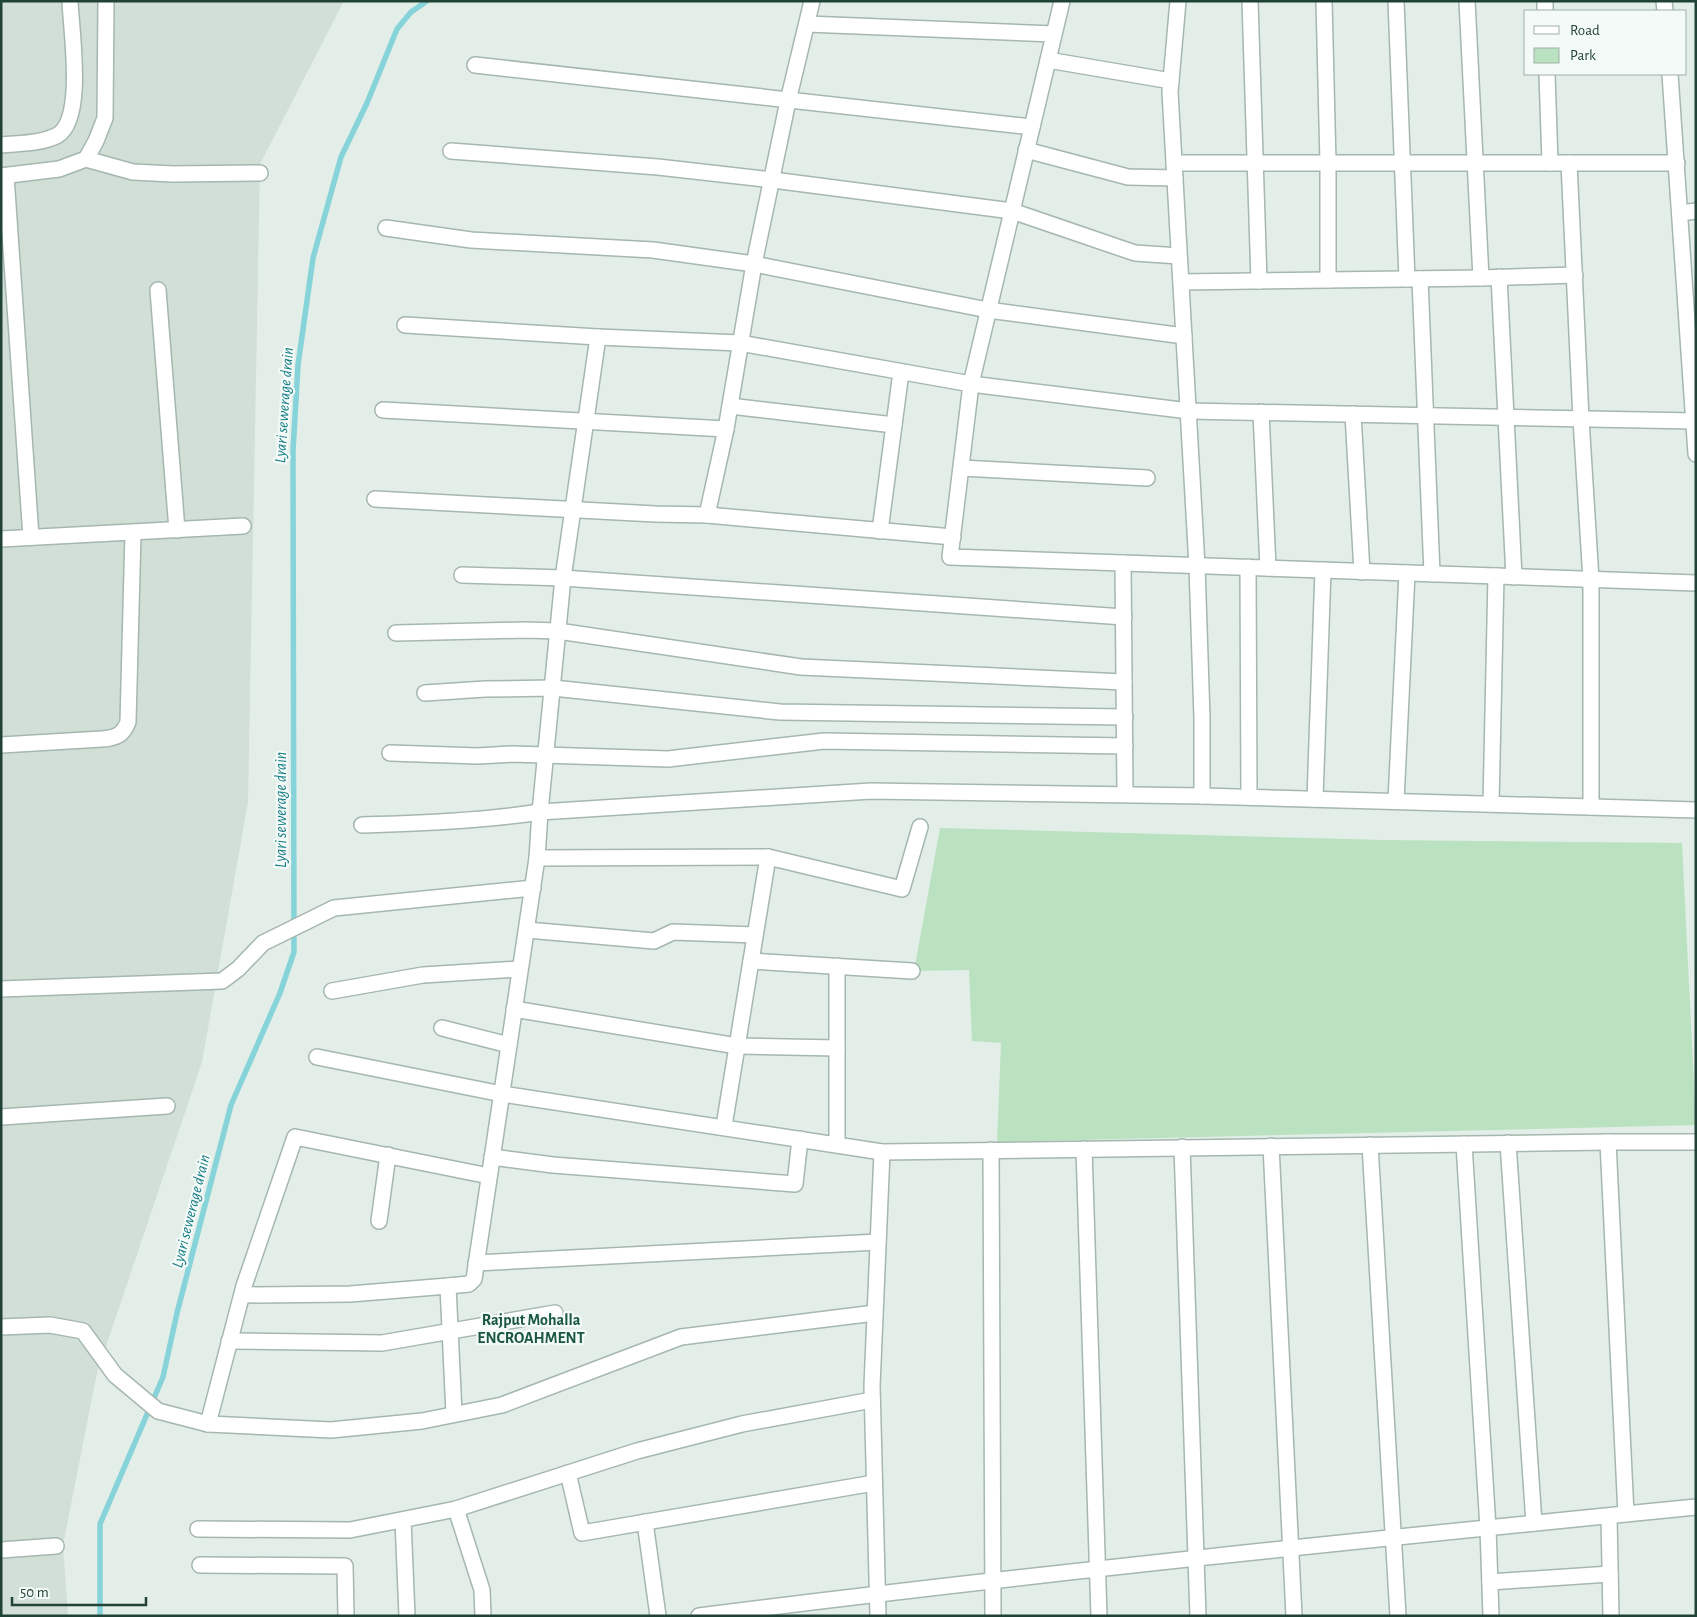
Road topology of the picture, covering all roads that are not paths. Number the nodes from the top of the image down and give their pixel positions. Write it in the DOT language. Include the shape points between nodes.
graph roads {
  1 [pos="70,1"];
  2 [pos="106,1"];
  3 [pos="812,1"];
  4 [pos="1062,1"];
  5 [pos="1178,1"];
  6 [pos="1250,1"];
  7 [pos="1324,1"];
  8 [pos="1396,1"];
  9 [pos="1467,1"];
  10 [pos="808,24"];
  11 [pos="1054,34"];
  12 [pos="1048,60"];
  13 [pos="475,65"];
  14 [pos="1547,75"];
  15 [pos="1670,75"];
  16 [pos="1171,81"];
  17 [pos="788,101"];
  18 [pos="1032,127"];
  19 [pos="1,145"];
  20 [pos="1026,150"];
  21 [pos="451,151"];
  22 [pos="86,159"];
  23 [pos="1550,163"];
  24 [pos="1570,163"];
  25 [pos="1676,163"];
  26 [pos="1255,164"];
  27 [pos="1328,164"];
  28 [pos="1402,164"];
  29 [pos="1475,164"];
  30 [pos="1175,171"];
  31 [pos="260,173"];
  32 [pos="4,176"];
  33 [pos="773,180"];
  34 [pos="1012,211"];
  35 [pos="1696,212"];
  36 [pos="1680,213"];
  37 [pos="386,228"];
  38 [pos="1179,256"];
  39 [pos="754,264"];
  40 [pos="1575,275"];
  41 [pos="1499,277"];
  42 [pos="1481,278"];
  43 [pos="1414,279"];
  44 [pos="1328,280"];
  45 [pos="1259,281"];
  46 [pos="1181,282"];
  47 [pos="158,290"];
  48 [pos="988,310"];
  49 [pos="405,325"];
  50 [pos="1184,336"];
  51 [pos="598,337"];
  52 [pos="740,343"];
  53 [pos="1692,350"];
  54 [pos="901,372"];
  55 [pos="971,384"];
  56 [pos="730,406"];
  57 [pos="383,410"];
  58 [pos="1189,411"];
  59 [pos="1261,412"];
  60 [pos="1353,414"];
  61 [pos="1426,416"];
  62 [pos="1506,417"];
  63 [pos="1581,418"];
  64 [pos="1694,421"];
  65 [pos="586,422"];
  66 [pos="894,425"];
  67 [pos="726,429"];
  68 [pos="1696,454"];
  69 [pos="961,468"];
  70 [pos="1147,478"];
  71 [pos="375,499"];
  72 [pos="572,509"];
  73 [pos="707,515"];
  74 [pos="243,526"];
  75 [pos="177,530"];
  76 [pos="880,531"];
  77 [pos="133,533"];
  78 [pos="31,537"];
  79 [pos="953,537"];
  80 [pos="1,539"];
  81 [pos="1123,563"];
  82 [pos="1198,566"];
  83 [pos="1248,567"];
  84 [pos="1268,568"];
  85 [pos="1323,570"];
  86 [pos="1362,572"];
  87 [pos="1407,573"];
  88 [pos="1432,574"];
  89 [pos="462,575"];
  90 [pos="1496,576"];
  91 [pos="1514,577"];
  92 [pos="563,578"];
  93 [pos="1591,580"];
  94 [pos="1696,583"];
  95 [pos="1124,617"];
  96 [pos="558,631"];
  97 [pos="396,633"];
  98 [pos="1124,682"];
  99 [pos="553,688"];
  100 [pos="425,693"];
  101 [pos="1125,718"];
  102 [pos="1,745"];
  103 [pos="1125,746"];
  104 [pos="390,753"];
  105 [pos="545,756"];
  106 [pos="1126,794"];
  107 [pos="1202,796"];
  108 [pos="1249,797"];
  109 [pos="1315,799"];
  110 [pos="1396,801"];
  111 [pos="1491,804"];
  112 [pos="1591,807"];
  113 [pos="1696,810"];
  114 [pos="540,812"];
  115 [pos="362,825"];
  116 [pos="920,827"];
  117 [pos="768,857"];
  118 [pos="537,858"];
  119 [pos="533,888"];
  120 [pos="527,930"];
  121 [pos="755,935"];
  122 [pos="751,961"];
  123 [pos="837,966"];
  124 [pos="519,969"];
  125 [pos="912,971"];
  126 [pos="1,989"];
  127 [pos="332,991"];
  128 [pos="514,1009"];
  129 [pos="442,1028"];
  130 [pos="509,1045"];
  131 [pos="737,1046"];
  132 [pos="837,1048"];
  133 [pos="317,1057"];
  134 [pos="502,1094"];
  135 [pos="166,1106"];
  136 [pos="1,1117"];
  137 [pos="724,1126"];
  138 [pos="800,1138"];
  139 [pos="1608,1142"];
  140 [pos="1696,1142"];
  141 [pos="1508,1143"];
  142 [pos="837,1144"];
  143 [pos="1464,1144"];
  144 [pos="1370,1145"];
  145 [pos="1271,1146"];
  146 [pos="1182,1147"];
  147 [pos="1084,1149"];
  148 [pos="991,1150"];
  149 [pos="882,1152"];
  150 [pos="388,1155"];
  151 [pos="492,1157"];
  152 [pos="489,1176"];
  153 [pos="379,1221"];
  154 [pos="878,1242"];
  155 [pos="476,1263"];
  156 [pos="448,1286"];
  157 [pos="242,1295"];
  158 [pos="555,1313"];
  159 [pos="875,1313"];
  160 [pos="1,1327"];
  161 [pos="449,1332"];
  162 [pos="229,1341"];
  163 [pos="872,1400"];
  164 [pos="454,1414"];
  165 [pos="208,1424"];
  166 [pos="568,1473"];
  167 [pos="874,1483"];
  168 [pos="1696,1507"];
  169 [pos="456,1509"];
  170 [pos="1626,1514"];
  171 [pos="1609,1516"];
  172 [pos="403,1520"];
  173 [pos="645,1522"];
  174 [pos="1534,1523"];
  175 [pos="1488,1528"];
  176 [pos="198,1529"];
  177 [pos="1392,1538"];
  178 [pos="56,1546"];
  179 [pos="1290,1548"];
  180 [pos="1,1550"];
  181 [pos="1196,1558"];
  182 [pos="200,1565"];
  183 [pos="1097,1569"];
  184 [pos="1610,1574"];
  185 [pos="992,1580"];
  186 [pos="1490,1582"];
  187 [pos="878,1593"];
  188 [pos="346,1616"];
  189 [pos="407,1616"];
  190 [pos="483,1616"];
  191 [pos="658,1616"];
  192 [pos="699,1616"];
  193 [pos="878,1616"];
  194 [pos="992,1616"];
  195 [pos="1099,1616"];
  196 [pos="1198,1616"];
  197 [pos="1294,1616"];
  198 [pos="1398,1616"];
  199 [pos="1491,1616"];
  200 [pos="1611,1616"];
  1 -- 19 [label="street" via="75,89 67,124 59,134 43,141"];
  2 -- 22 [label="street" via="105,118"];
  3 -- 10 [label="street"];
  4 -- 11 [label="street"];
  5 -- 16 [label="street"];
  6 -- 26 [label="street"];
  7 -- 27 [label="street"];
  8 -- 28 [label="street"];
  9 -- 29 [label="street"];
  10 -- 11 [label="street"];
  10 -- 17 [label="street"];
  11 -- 12 [label="street"];
  12 -- 16 [label="street"];
  12 -- 18 [label="street"];
  13 -- 17 [label="street"];
  14 -- 23 [label="street"];
  15 -- 25 [label="street"];
  16 -- 30 [label="street"];
  17 -- 18 [label="street"];
  17 -- 33 [label="street"];
  18 -- 20 [label="street"];
  20 -- 30 [label="street" via="1128,177"];
  20 -- 34 [label="street"];
  21 -- 33 [label="street" via="658,167"];
  22 -- 31 [label="street" via="133,172"];
  22 -- 32 [label="street" via="59,169"];
  23 -- 24 [label="street"];
  23 -- 29 [label="street"];
  24 -- 25 [label="street"];
  24 -- 40 [label="street"];
  25 -- 36 [label="street"];
  26 -- 27 [label="street"];
  26 -- 30 [label="street"];
  26 -- 45 [label="street"];
  27 -- 28 [label="street"];
  27 -- 44 [label="street"];
  28 -- 29 [label="street"];
  28 -- 43 [label="street"];
  29 -- 42 [label="street"];
  30 -- 38 [label="street"];
  32 -- 78 [label="street"];
  33 -- 34 [label="street"];
  33 -- 39 [label="street"];
  34 -- 38 [label="street" via="1136,253"];
  34 -- 48 [label="street"];
  35 -- 36 [label="street"];
  36 -- 53 [label="street"];
  37 -- 39 [label="street" via="471,240 653,250"];
  38 -- 46 [label="street"];
  39 -- 48 [label="street"];
  39 -- 52 [label="street"];
  40 -- 41 [label="street"];
  40 -- 63 [label="street"];
  41 -- 42 [label="street"];
  41 -- 62 [label="street"];
  42 -- 43 [label="street"];
  43 -- 44 [label="street"];
  43 -- 61 [label="street"];
  44 -- 45 [label="street"];
  45 -- 46 [label="street"];
  46 -- 50 [label="street"];
  47 -- 75 [label="street"];
  48 -- 50 [label="street"];
  48 -- 55 [label="street"];
  49 -- 51 [label="street"];
  50 -- 58 [label="street"];
  51 -- 52 [label="street"];
  51 -- 65 [label="street"];
  52 -- 54 [label="street"];
  52 -- 56 [label="street"];
  53 -- 64 [label="street"];
  54 -- 55 [label="street"];
  54 -- 66 [label="street"];
  55 -- 58 [label="street"];
  55 -- 69 [label="street"];
  56 -- 66 [label="street"];
  56 -- 67 [label="street"];
  57 -- 65 [label="street"];
  58 -- 59 [label="street"];
  58 -- 82 [label="street"];
  59 -- 60 [label="street"];
  59 -- 84 [label="street"];
  60 -- 61 [label="street"];
  60 -- 86 [label="street"];
  61 -- 62 [label="street"];
  61 -- 88 [label="street"];
  62 -- 63 [label="street"];
  62 -- 91 [label="street"];
  63 -- 64 [label="street"];
  63 -- 93 [label="street"];
  64 -- 68 [label="street"];
  65 -- 67 [label="street"];
  65 -- 72 [label="street"];
  66 -- 76 [label="street"];
  67 -- 73 [label="street"];
  69 -- 70 [label="street"];
  69 -- 79 [label="street"];
  71 -- 72 [label="street"];
  72 -- 73 [label="street"];
  72 -- 92 [label="street"];
  73 -- 76 [label="street"];
  74 -- 75 [label="street"];
  75 -- 77 [label="street"];
  76 -- 79 [label="street"];
  77 -- 78 [label="street"];
  77 -- 102 [label="street" via="128,722 125,731 117,738"];
  78 -- 80 [label="street"];
  79 -- 81 [label="street" via="950,557"];
  81 -- 82 [label="street"];
  81 -- 95 [label="street"];
  82 -- 83 [label="street"];
  82 -- 107 [label="street"];
  83 -- 84 [label="street"];
  83 -- 108 [label="street"];
  84 -- 85 [label="street"];
  85 -- 86 [label="street"];
  85 -- 109 [label="street"];
  86 -- 87 [label="street"];
  87 -- 88 [label="street"];
  87 -- 110 [label="street"];
  88 -- 90 [label="street"];
  89 -- 92 [label="street"];
  90 -- 91 [label="street"];
  90 -- 111 [label="street"];
  91 -- 93 [label="street"];
  92 -- 95 [label="street"];
  92 -- 96 [label="street"];
  93 -- 94 [label="street"];
  93 -- 112 [label="street"];
  95 -- 98 [label="street"];
  96 -- 97 [label="street"];
  96 -- 98 [label="street" via="801,666"];
  96 -- 99 [label="street"];
  98 -- 101 [label="street"];
  99 -- 100 [label="street"];
  99 -- 101 [label="street" via="780,712"];
  99 -- 105 [label="street"];
  101 -- 103 [label="street"];
  103 -- 105 [label="street" via="824,741 668,759"];
  103 -- 106 [label="street"];
  104 -- 105 [label="street"];
  105 -- 114 [label="street"];
  106 -- 107 [label="street"];
  106 -- 114 [label="street" via="871,790"];
  107 -- 108 [label="street"];
  108 -- 109 [label="street"];
  109 -- 110 [label="street"];
  110 -- 111 [label="street"];
  111 -- 112 [label="street"];
  112 -- 113 [label="street"];
  114 -- 115 [label="street" via="432,823"];
  114 -- 118 [label="street"];
  116 -- 117 [label="street" via="902,889"];
  117 -- 118 [label="street"];
  117 -- 121 [label="street"];
  118 -- 119 [label="street"];
  119 -- 120 [label="street"];
  119 -- 126 [label="street" via="334,908 263,943 238,969 222,980"];
  120 -- 121 [label="street" via="654,941 673,932"];
  120 -- 124 [label="street"];
  121 -- 122 [label="street"];
  122 -- 123 [label="street"];
  122 -- 131 [label="street"];
  123 -- 125 [label="street"];
  123 -- 132 [label="street"];
  124 -- 127 [label="street" via="423,975"];
  124 -- 128 [label="street"];
  128 -- 130 [label="street"];
  128 -- 131 [label="street"];
  129 -- 130 [label="street"];
  130 -- 134 [label="street"];
  131 -- 132 [label="street"];
  131 -- 137 [label="street"];
  132 -- 142 [label="street"];
  133 -- 134 [label="street"];
  134 -- 137 [label="street"];
  134 -- 151 [label="street"];
  135 -- 136 [label="street"];
  137 -- 138 [label="street"];
  138 -- 142 [label="street"];
  138 -- 151 [label="street" via="795,1184 553,1166"];
  139 -- 140 [label="street"];
  139 -- 141 [label="street"];
  139 -- 170 [label="street"];
  141 -- 143 [label="street"];
  141 -- 174 [label="street"];
  142 -- 149 [label="street"];
  143 -- 144 [label="street"];
  143 -- 175 [label="street"];
  144 -- 145 [label="street"];
  144 -- 177 [label="street"];
  145 -- 146 [label="street"];
  145 -- 179 [label="street"];
  146 -- 147 [label="street"];
  146 -- 181 [label="street"];
  147 -- 148 [label="street"];
  147 -- 183 [label="street"];
  148 -- 149 [label="street"];
  148 -- 185 [label="street"];
  149 -- 154 [label="street"];
  150 -- 152 [label="street"];
  150 -- 153 [label="street"];
  150 -- 157 [label="street" via="295,1137"];
  151 -- 152 [label="street"];
  152 -- 155 [label="street"];
  154 -- 155 [label="street"];
  154 -- 159 [label="street"];
  155 -- 156 [label="street" via="472,1282"];
  156 -- 157 [label="street" via="350,1294"];
  156 -- 161 [label="street"];
  157 -- 162 [label="street"];
  158 -- 161 [label="street"];
  159 -- 163 [label="street"];
  159 -- 164 [label="street" via="681,1337 502,1405"];
  160 -- 165 [label="street" via="50,1325 83,1331 115,1375 158,1411"];
  161 -- 162 [label="street" via="382,1343"];
  161 -- 164 [label="street"];
  162 -- 165 [label="street"];
  163 -- 166 [label="street" via="742,1424"];
  163 -- 167 [label="street"];
  164 -- 165 [label="street" via="422,1421 331,1430"];
  166 -- 169 [label="street"];
  166 -- 173 [label="street" via="582,1533"];
  167 -- 173 [label="street"];
  167 -- 187 [label="street"];
  168 -- 170 [label="street"];
  169 -- 172 [label="street"];
  169 -- 190 [label="street" via="482,1590"];
  170 -- 171 [label="street"];
  171 -- 174 [label="street"];
  171 -- 184 [label="street"];
  172 -- 176 [label="street" via="350,1530"];
  172 -- 189 [label="street"];
  173 -- 191 [label="street"];
  174 -- 175 [label="street"];
  175 -- 177 [label="street"];
  175 -- 186 [label="street"];
  177 -- 179 [label="street"];
  177 -- 198 [label="street"];
  178 -- 180 [label="street"];
  179 -- 181 [label="street"];
  179 -- 197 [label="street"];
  181 -- 183 [label="street"];
  181 -- 196 [label="street"];
  182 -- 188 [label="street" via="345,1566"];
  183 -- 185 [label="street"];
  183 -- 195 [label="street"];
  184 -- 186 [label="street"];
  184 -- 200 [label="street"];
  185 -- 187 [label="street"];
  185 -- 194 [label="street"];
  186 -- 199 [label="street"];
  187 -- 192 [label="street"];
  187 -- 193 [label="street"];
}
